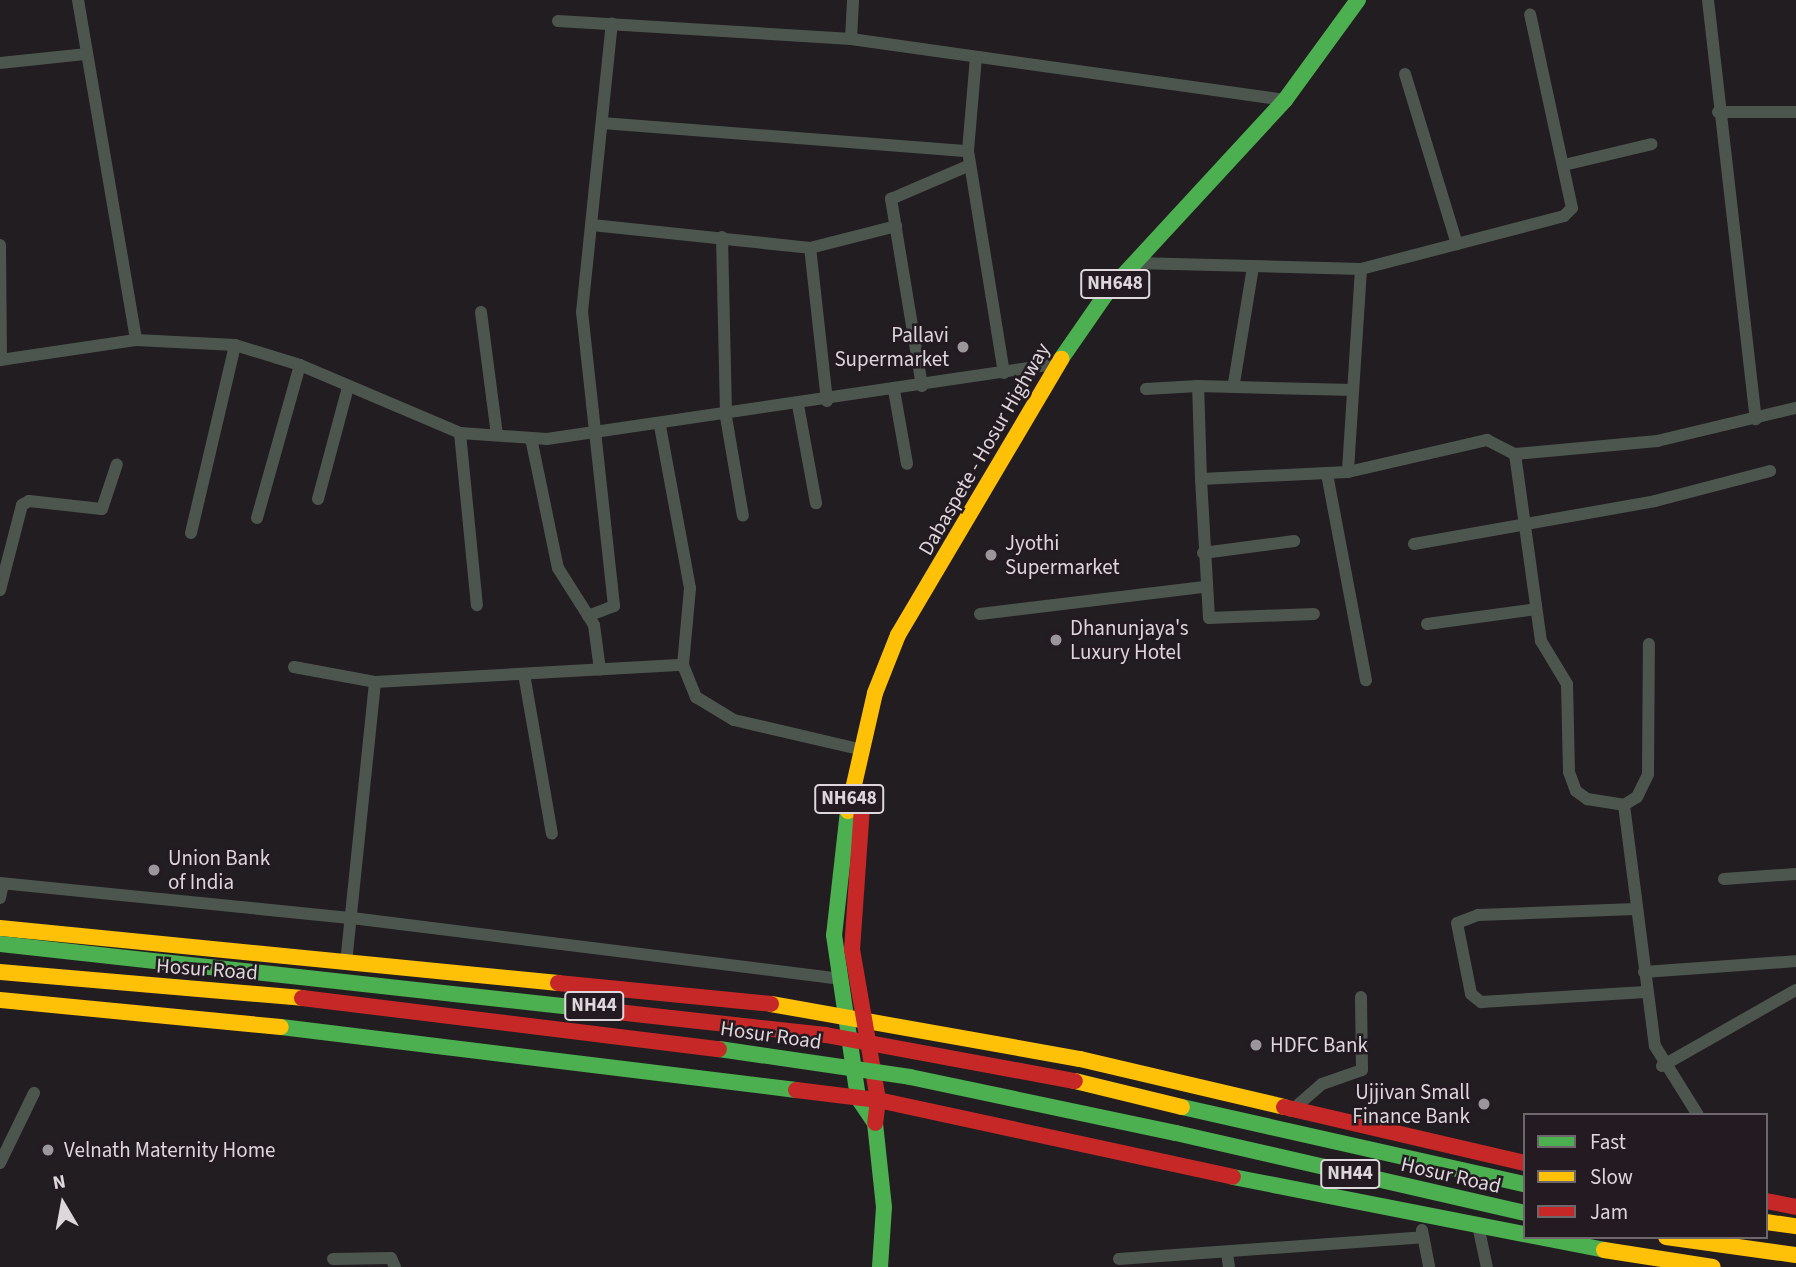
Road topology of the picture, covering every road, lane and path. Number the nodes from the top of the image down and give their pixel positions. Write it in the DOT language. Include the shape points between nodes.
graph roads {
  1 [pos="78,0"];
  2 [pos="853,0"];
  3 [pos="1708,0"];
  4 [pos="1356,1"];
  5 [pos="1530,14"];
  6 [pos="558,21"];
  7 [pos="612,24"];
  8 [pos="851,39"];
  9 [pos="85,54"];
  10 [pos="976,57"];
  11 [pos="0,63"];
  12 [pos="1405,74"];
  13 [pos="1285,100"];
  14 [pos="1718,112"];
  15 [pos="1796,112"];
  16 [pos="602,122"];
  17 [pos="1652,145"];
  18 [pos="968,151"];
  19 [pos="970,165"];
  20 [pos="1564,165"];
  21 [pos="592,225"];
  22 [pos="896,226"];
  23 [pos="722,237"];
  24 [pos="1457,244"];
  25 [pos="0,246"];
  26 [pos="810,248"];
  27 [pos="0,254"];
  28 [pos="1135,263"];
  29 [pos="1253,267"];
  30 [pos="1361,269"];
  31 [pos="481,312"];
  32 [pos="136,340"];
  33 [pos="235,345"];
  34 [pos="1,360"];
  35 [pos="1055,364"];
  36 [pos="300,365"];
  37 [pos="1004,373"];
  38 [pos="1234,383"];
  39 [pos="922,386"];
  40 [pos="1198,386"];
  41 [pos="348,387"];
  42 [pos="1146,389"];
  43 [pos="894,390"];
  44 [pos="1353,390"];
  45 [pos="827,401"];
  46 [pos="798,405"];
  47 [pos="1796,408"];
  48 [pos="726,417"];
  49 [pos="1756,419"];
  50 [pos="660,426"];
  51 [pos="460,433"];
  52 [pos="591,434"];
  53 [pos="497,435"];
  54 [pos="531,438"];
  55 [pos="1515,454"];
  56 [pos="117,464"];
  57 [pos="906,464"];
  58 [pos="1770,471"];
  59 [pos="1348,472"];
  60 [pos="1327,474"];
  61 [pos="1202,479"];
  62 [pos="318,499"];
  63 [pos="816,503"];
  64 [pos="743,516"];
  65 [pos="257,518"];
  66 [pos="1522,528"];
  67 [pos="191,533"];
  68 [pos="1294,541"];
  69 [pos="1414,544"];
  70 [pos="1203,553"];
  71 [pos="1204,587"];
  72 [pos="0,590"];
  73 [pos="923,598"];
  74 [pos="477,605"];
  75 [pos="1536,609"];
  76 [pos="980,614"];
  77 [pos="1314,614"];
  78 [pos="588,616"];
  79 [pos="1427,624"];
  80 [pos="1649,644"];
  81 [pos="683,666"];
  82 [pos="294,667"];
  83 [pos="600,670"];
  84 [pos="524,674"];
  85 [pos="1366,680"];
  86 [pos="375,682"];
  87 [pos="859,750"];
  88 [pos="1624,805"];
  89 [pos="552,834"];
  90 [pos="1796,874"];
  91 [pos="1724,879"];
  92 [pos="2,884"];
  93 [pos="0,898"];
  94 [pos="1635,909"];
  95 [pos="352,918"];
  96 [pos="0,929"];
  97 [pos="0,944"];
  98 [pos="1796,961"];
  99 [pos="346,963"];
  100 [pos="0,972"];
  101 [pos="1644,972"];
  102 [pos="836,978"];
  103 [pos="1796,990"];
  104 [pos="1646,992"];
  105 [pos="1361,998"];
  106 [pos="0,1000"];
  107 [pos="841,1015"];
  108 [pos="862,1018"];
  109 [pos="1662,1066"];
  110 [pos="34,1093"];
  111 [pos="858,1098"];
  112 [pos="878,1100"];
  113 [pos="1291,1111"];
  114 [pos="1697,1113"];
  115 [pos="875,1123"];
  116 [pos="0,1163"];
  117 [pos="1523,1163"];
  118 [pos="1523,1184"];
  119 [pos="1768,1201"];
  120 [pos="1796,1206"];
  121 [pos="1523,1213"];
  122 [pos="1419,1217"];
  123 [pos="1768,1222"];
  124 [pos="1796,1226"];
  125 [pos="1479,1230"];
  126 [pos="1423,1237"];
  127 [pos="1523,1237"];
  128 [pos="1536,1239"];
  129 [pos="1680,1239"];
  130 [pos="1227,1253"];
  131 [pos="1796,1255"];
  132 [pos="332,1259"];
  133 [pos="1119,1259"];
  134 [pos="395,1267"];
  135 [pos="880,1267"];
  136 [pos="1229,1267"];
  137 [pos="1429,1267"];
  138 [pos="1487,1267"];
  139 [pos="1713,1267"];
  1 -- 9 [label="street"];
  2 -- 8 [label="street"];
  3 -- 14 [label="street"];
  4 -- 13 [label="main road, Dabaspete - Hosur Highway / NH648"];
  5 -- 20 [label="street"];
  6 -- 7 [label="street"];
  7 -- 8 [label="street"];
  7 -- 16 [label="street"];
  8 -- 10 [label="street"];
  9 -- 11 [label="street"];
  9 -- 32 [label="street"];
  10 -- 13 [label="street"];
  10 -- 18 [label="street"];
  12 -- 24 [label="street"];
  13 -- 28 [label="main road, Dabaspete - Hosur Highway / NH648"];
  14 -- 15 [label="street"];
  14 -- 49 [label="street"];
  16 -- 18 [label="street"];
  16 -- 21 [label="street"];
  17 -- 20 [label="street"];
  18 -- 19 [label="street"];
  19 -- 22 [label="street" via="891,199"];
  19 -- 37 [label="street"];
  20 -- 24 [label="street" via="1572,200 1564,216"];
  21 -- 23 [label="street"];
  21 -- 52 [label="street" via="582,312"];
  22 -- 26 [label="street"];
  22 -- 39 [label="street"];
  23 -- 26 [label="street"];
  23 -- 48 [label="street"];
  24 -- 30 [label="street"];
  25 -- 27 [label="street"];
  26 -- 45 [label="street"];
  27 -- 34 [label="street"];
  28 -- 29 [label="street"];
  28 -- 35 [label="main road, Dabaspete - Hosur Highway / NH648"];
  29 -- 30 [label="street"];
  29 -- 38 [label="street"];
  30 -- 44 [label="street"];
  31 -- 53 [label="street"];
  32 -- 33 [label="street"];
  32 -- 34 [label="street"];
  33 -- 36 [label="street"];
  33 -- 67 [label="street"];
  35 -- 37 [label="street"];
  35 -- 73 [label="main road, Dabaspete - Hosur Highway / NH648"];
  36 -- 41 [label="street"];
  36 -- 65 [label="street"];
  37 -- 39 [label="street"];
  38 -- 40 [label="street"];
  38 -- 44 [label="street"];
  39 -- 43 [label="street"];
  40 -- 42 [label="street"];
  40 -- 61 [label="street"];
  41 -- 51 [label="street"];
  41 -- 62 [label="street"];
  43 -- 45 [label="street"];
  43 -- 57 [label="street"];
  44 -- 59 [label="street"];
  45 -- 46 [label="street"];
  46 -- 48 [label="street"];
  46 -- 63 [label="street"];
  47 -- 49 [label="street"];
  48 -- 50 [label="street"];
  48 -- 64 [label="street"];
  49 -- 55 [label="street" via="1657,441"];
  50 -- 52 [label="street"];
  50 -- 81 [label="street" via="690,588"];
  51 -- 53 [label="street"];
  51 -- 74 [label="street"];
  52 -- 54 [label="street"];
  52 -- 78 [label="street" via="614,606"];
  53 -- 54 [label="street"];
  54 -- 78 [label="street" via="558,568"];
  55 -- 59 [label="street" via="1487,440"];
  55 -- 66 [label="street"];
  56 -- 72 [label="street" via="102,509 29,500 22,505"];
  58 -- 66 [label="street"];
  59 -- 60 [label="street"];
  60 -- 61 [label="street"];
  60 -- 85 [label="street"];
  61 -- 70 [label="street"];
  66 -- 69 [label="street"];
  66 -- 75 [label="street"];
  68 -- 70 [label="street"];
  70 -- 71 [label="street"];
  71 -- 76 [label="street"];
  71 -- 77 [label="street" via="1205,610 1220,621"];
  73 -- 87 [label="main road, Dabaspete - Hosur Highway / NH648" via="898,635"];
  73 -- 108 [label="main road, Dabaspete - Hosur Highway / NH648" via="924,614 869,756 852,926"];
  75 -- 79 [label="street"];
  75 -- 88 [label="street" via="1541,641 1564,672 1569,772 1576,792"];
  78 -- 83 [label="street" via="598,635"];
  80 -- 88 [label="street" via="1648,774 1637,797"];
  81 -- 83 [label="street"];
  81 -- 87 [label="street" via="696,697 712,710"];
  82 -- 86 [label="street"];
  83 -- 84 [label="street"];
  84 -- 86 [label="street"];
  84 -- 89 [label="street"];
  86 -- 95 [label="street"];
  87 -- 102 [label="main road, Dabaspete - Hosur Highway / NH648" via="839,862"];
  88 -- 94 [label="street"];
  90 -- 91 [label="street"];
  92 -- 93 [label="street"];
  92 -- 95 [label="street"];
  94 -- 101 [label="street"];
  94 -- 104 [label="street" via="1478,915 1458,923 1471,994 1481,1002"];
  95 -- 99 [label="street"];
  95 -- 102 [label="street"];
  96 -- 99 [label="main road"];
  97 -- 118 [label="main road, Hosur Road / NH44, bridge" via="826,1035 1051,1075"];
  98 -- 101 [label="street"];
  99 -- 107 [label="main road"];
  100 -- 121 [label="main road, Hosur Road / NH44, bridge" via="292,997 911,1077"];
  101 -- 104 [label="street"];
  102 -- 107 [label="main road, Dabaspete - Hosur Highway / NH648"];
  103 -- 109 [label="street"];
  104 -- 109 [label="street"];
  105 -- 113 [label="street" via="1362,1070 1322,1084"];
  106 -- 111 [label="main road" via="187,1015"];
  107 -- 108 [label="main road"];
  107 -- 111 [label="main road, Dabaspete - Hosur Highway / NH648"];
  108 -- 112 [label="main road, Dabaspete - Hosur Highway / NH648"];
  108 -- 113 [label="main road" via="1080,1059"];
  109 -- 114 [label="street"];
  110 -- 116 [label="street"];
  111 -- 112 [label="main road"];
  111 -- 115 [label="main road, NH648"];
  112 -- 115 [label="main road, NH648"];
  112 -- 122 [label="main road"];
  113 -- 117 [label="main road"];
  115 -- 135 [label="main road" via="884,1207"];
  119 -- 120 [label="main road"];
  122 -- 125 [label="main road"];
  122 -- 126 [label="street"];
  123 -- 124 [label="main road"];
  125 -- 127 [label="main road"];
  125 -- 138 [label="street"];
  126 -- 130 [label="street"];
  126 -- 137 [label="street"];
  128 -- 139 [label="main road"];
  129 -- 131 [label="main road"];
  130 -- 133 [label="street"];
  130 -- 136 [label="street"];
  132 -- 134 [label="street" via="391,1258"];
}
